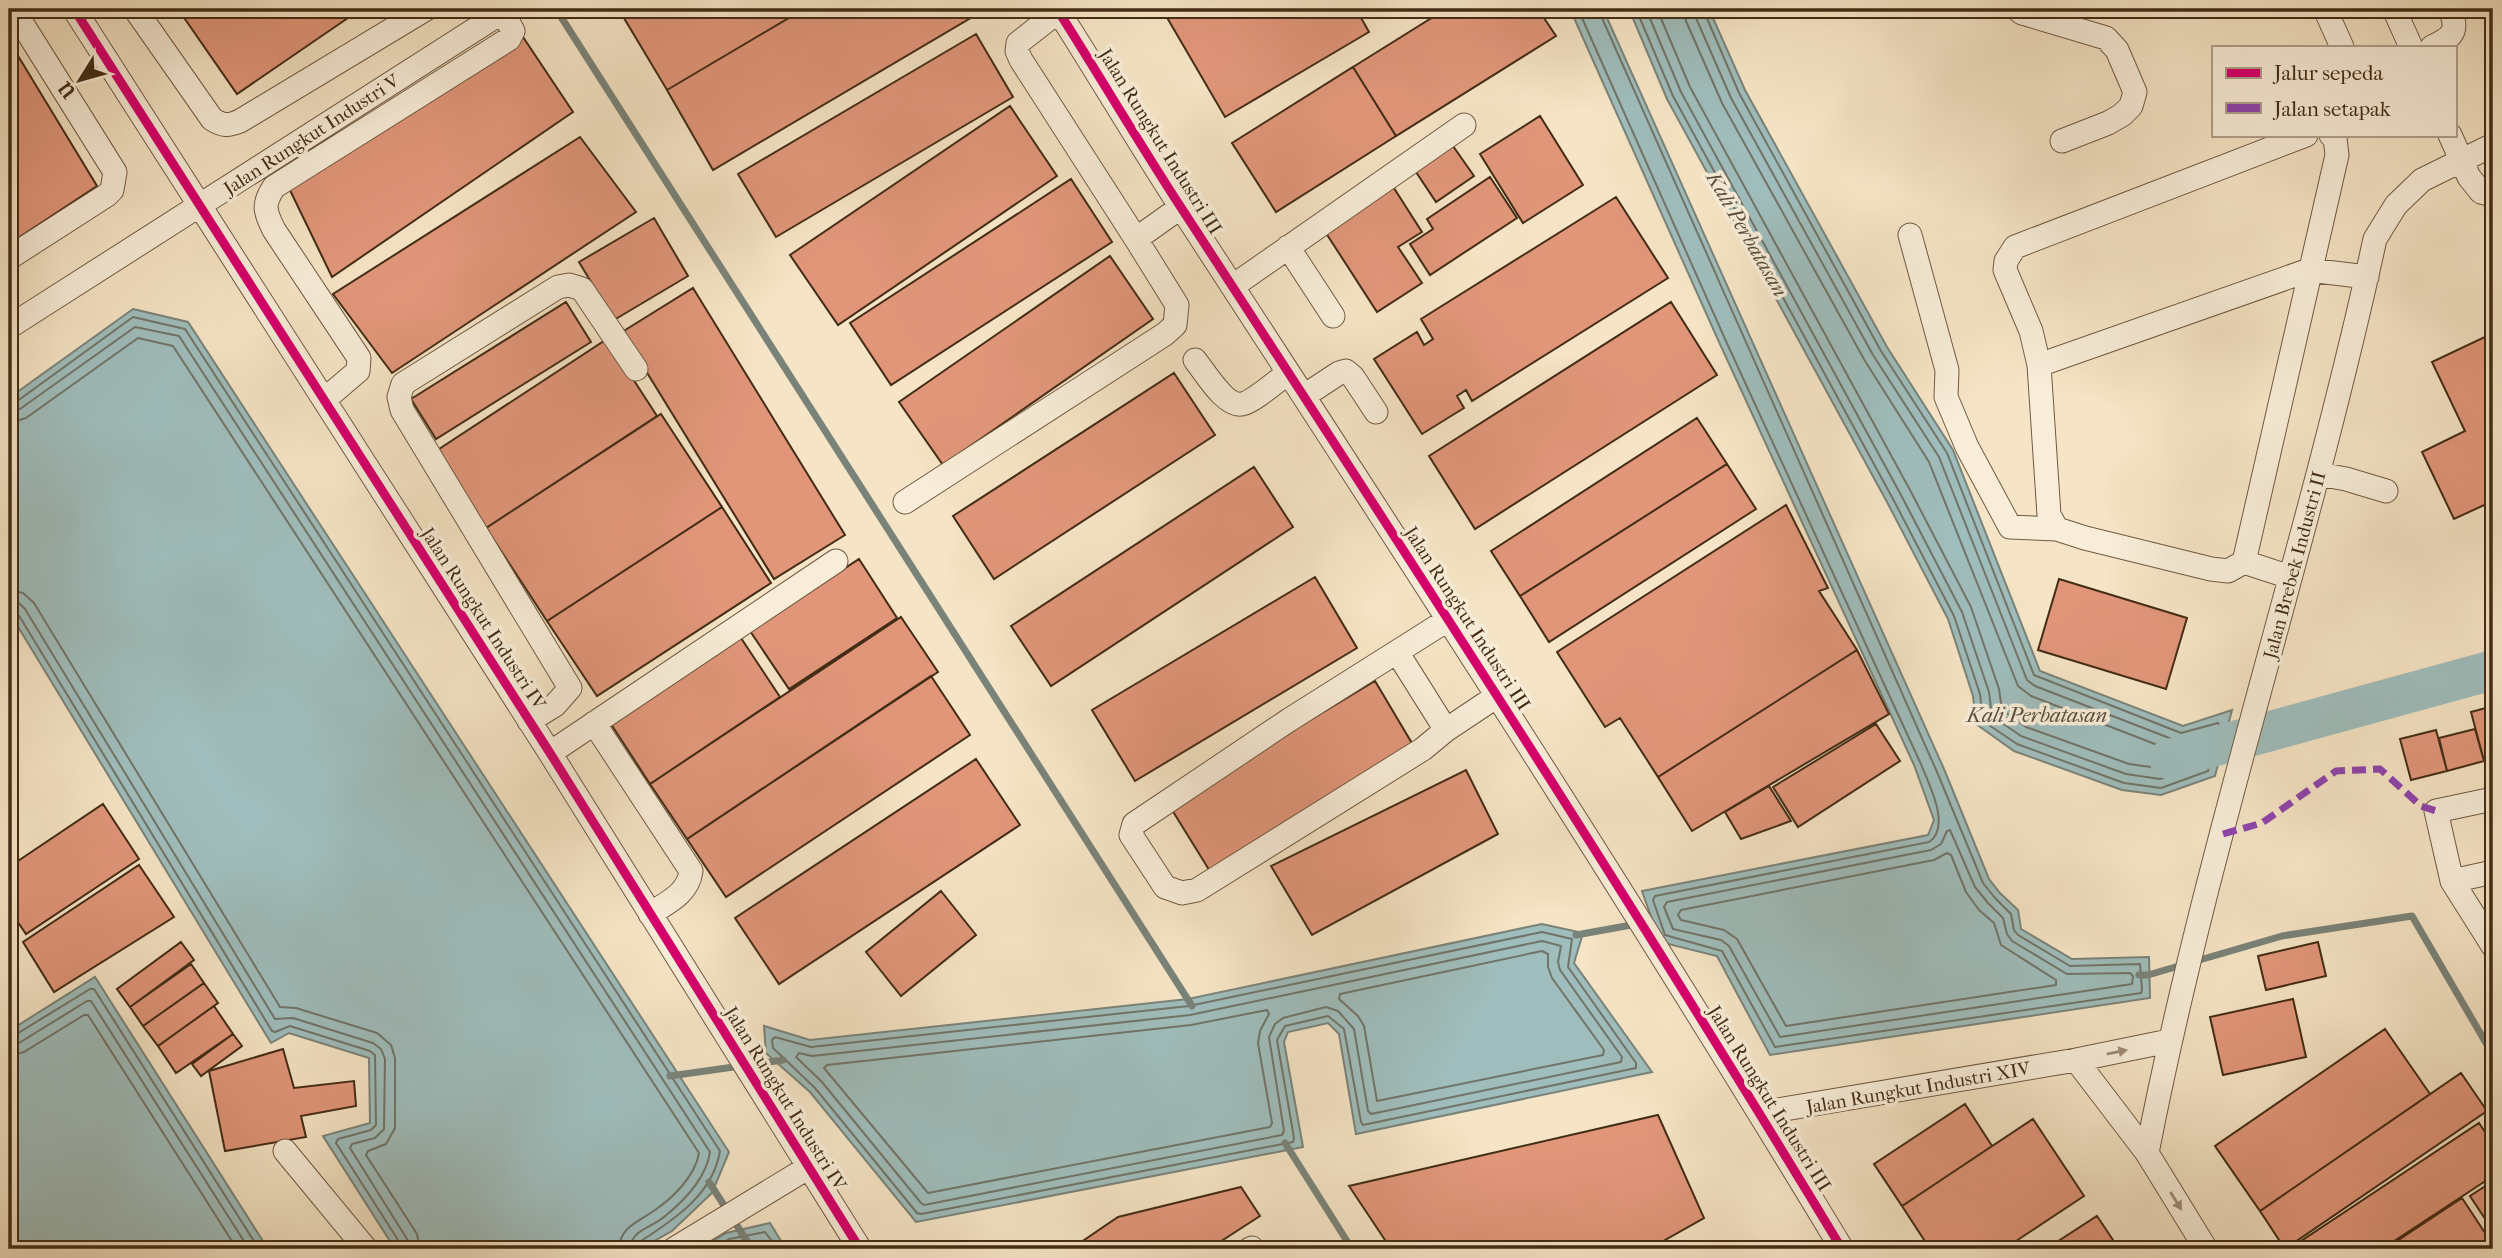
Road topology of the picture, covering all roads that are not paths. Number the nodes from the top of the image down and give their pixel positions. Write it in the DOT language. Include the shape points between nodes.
graph roads {
  1 [pos="13,9"];
  2 [pos="74,9"];
  3 [pos="135,9"];
  4 [pos="426,9"];
  5 [pos="2017,9"];
  6 [pos="2325,9"];
  7 [pos="2394,9"];
  8 [pos="2450,9"];
  9 [pos="503,10"];
  10 [pos="1058,10"];
  11 [pos="2342,46"];
  12 [pos="2411,46"];
  13 [pos="2434,46"];
  14 [pos="1464,125"];
  15 [pos="2302,136"];
  16 [pos="2332,136"];
  17 [pos="2450,136"];
  18 [pos="2062,141"];
  19 [pos="2493,145"];
  20 [pos="2461,160"];
  21 [pos="2493,195"];
  22 [pos="200,205"];
  23 [pos="1181,207"];
  24 [pos="1910,235"];
  25 [pos="1136,239"];
  26 [pos="1288,247"];
  27 [pos="9,258"];
  28 [pos="2309,271"];
  29 [pos="2367,277"];
  30 [pos="1233,286"];
  31 [pos="1333,316"];
  32 [pos="9,327"];
  33 [pos="1195,360"];
  34 [pos="2039,365"];
  35 [pos="636,369"];
  36 [pos="1288,373"];
  37 [pos="1304,396"];
  38 [pos="324,400"];
  39 [pos="1376,412"];
  40 [pos="2319,474"];
  41 [pos="2386,491"];
  42 [pos="905,502"];
  43 [pos="2057,529"];
  44 [pos="836,561"];
  45 [pos="2244,562"];
  46 [pos="2290,577"];
  47 [pos="1449,619"];
  48 [pos="1396,652"];
  49 [pos="1497,696"];
  50 [pos="529,721"];
  51 [pos="594,723"];
  52 [pos="1446,730"];
  53 [pos="550,753"];
  54 [pos="2493,799"];
  55 [pos="2493,872"];
  56 [pos="2452,880"];
  57 [pos="650,914"];
  58 [pos="2493,946"];
  59 [pos="2169,1041"];
  60 [pos="2076,1060"];
  61 [pos="1760,1113"];
  62 [pos="285,1151"];
  63 [pos="2147,1153"];
  64 [pos="809,1167"];
  65 [pos="366,1249"];
  66 [pos="674,1249"];
  67 [pos="860,1249"];
  68 [pos="1842,1249"];
  69 [pos="2206,1249"];
  1 -- 27 [label="street" via="115,172 115,183 107,195"];
  2 -- 22 [label="street, Jalan Rungkut Industri IV"];
  3 -- 4 [label="street" via="212,119 221,125 240,121"];
  5 -- 18 [label="street" via="2106,38 2117,50 2135,92 2122,115"];
  6 -- 11 [label="street"];
  7 -- 12 [label="street"];
  8 -- 13 [label="street" via="2454,31"];
  9 -- 22 [label="street, Jalan Rungkut Industri V"];
  9 -- 38 [label="street" via="513,31 509,39 274,187 268,197 265,212 274,230 359,358 358,371"];
  10 -- 23 [label="street, Jalan Rungkut Industri III"];
  10 -- 25 [label="street" via="1018,43 1017,51"];
  14 -- 26 [label="street"];
  15 -- 34 [label="street" via="2015,247 2005,270 2031,331"];
  16 -- 28 [label="street" via="2337,155"];
  17 -- 20 [label="street"];
  19 -- 20 [label="street, Jalan Brebek Industri II"];
  20 -- 21 [label="street" via="2481,192"];
  20 -- 29 [label="street, Jalan Brebek Industri II" via="2422,180 2396,205 2375,239"];
  22 -- 32 [label="street, Jalan Rungkut Industri V"];
  22 -- 38 [label="street, Jalan Rungkut Industri IV"];
  23 -- 25 [label="street"];
  23 -- 30 [label="street, Jalan Rungkut Industri III"];
  24 -- 43 [label="street" via="1947,370 1946,397 1985,484 2010,527"];
  25 -- 42 [label="street" via="1177,305 1175,324"];
  26 -- 30 [label="street"];
  26 -- 31 [label="street"];
  28 -- 29 [label="street"];
  28 -- 34 [label="street"];
  28 -- 45 [label="street"];
  29 -- 40 [label="street, Jalan Brebek Industri II"];
  30 -- 36 [label="street, Jalan Rungkut Industri III"];
  33 -- 36 [label="street" via="1234,404 1245,404"];
  34 -- 43 [label="street" via="2049,514"];
  35 -- 50 [label="street" via="582,289 569,285 558,287 404,384 399,397 402,410 570,688 555,705"];
  36 -- 37 [label="street, Jalan Rungkut Industri III"];
  37 -- 39 [label="street" via="1346,371"];
  37 -- 47 [label="street, Jalan Rungkut Industri III"];
  38 -- 50 [label="street, Jalan Rungkut Industri IV"];
  40 -- 41 [label="street"];
  40 -- 46 [label="street, Jalan Brebek Industri II"];
  43 -- 45 [label="street" via="2211,569 2228,571"];
  44 -- 51 [label="street"];
  45 -- 46 [label="street"];
  46 -- 59 [label="street, Jalan Brebek Industri II"];
  47 -- 48 [label="street"];
  47 -- 49 [label="street, Jalan Rungkut Industri III"];
  48 -- 52 [label="street"];
  48 -- 52 [label="street" via="1134,824 1131,835 1144,858 1165,887 1182,893 1197,890 1423,749"];
  49 -- 52 [label="street"];
  49 -- 61 [label="street, Jalan Rungkut Industri III"];
  50 -- 53 [label="street, Jalan Rungkut Industri IV"];
  51 -- 53 [label="street"];
  51 -- 57 [label="street" via="691,871 690,883 678,896"];
  53 -- 57 [label="street, Jalan Rungkut Industri IV"];
  54 -- 56 [label="street" via="2436,811"];
  55 -- 56 [label="street"];
  56 -- 58 [label="street"];
  57 -- 64 [label="street, Jalan Rungkut Industri IV"];
  60 -- 59 [label="street, Jalan Rungkut Industri XIV, one-way"];
  59 -- 63 [label="street"];
  60 -- 61 [label="street, Jalan Rungkut Industri XIV"];
  60 -- 63 [label="street"];
  61 -- 68 [label="street, Jalan Rungkut Industri III"];
  62 -- 65 [label="street"];
  63 -- 69 [label="street, one-way"];
  64 -- 66 [label="street"];
  64 -- 67 [label="street, Jalan Rungkut Industri IV"];
}
